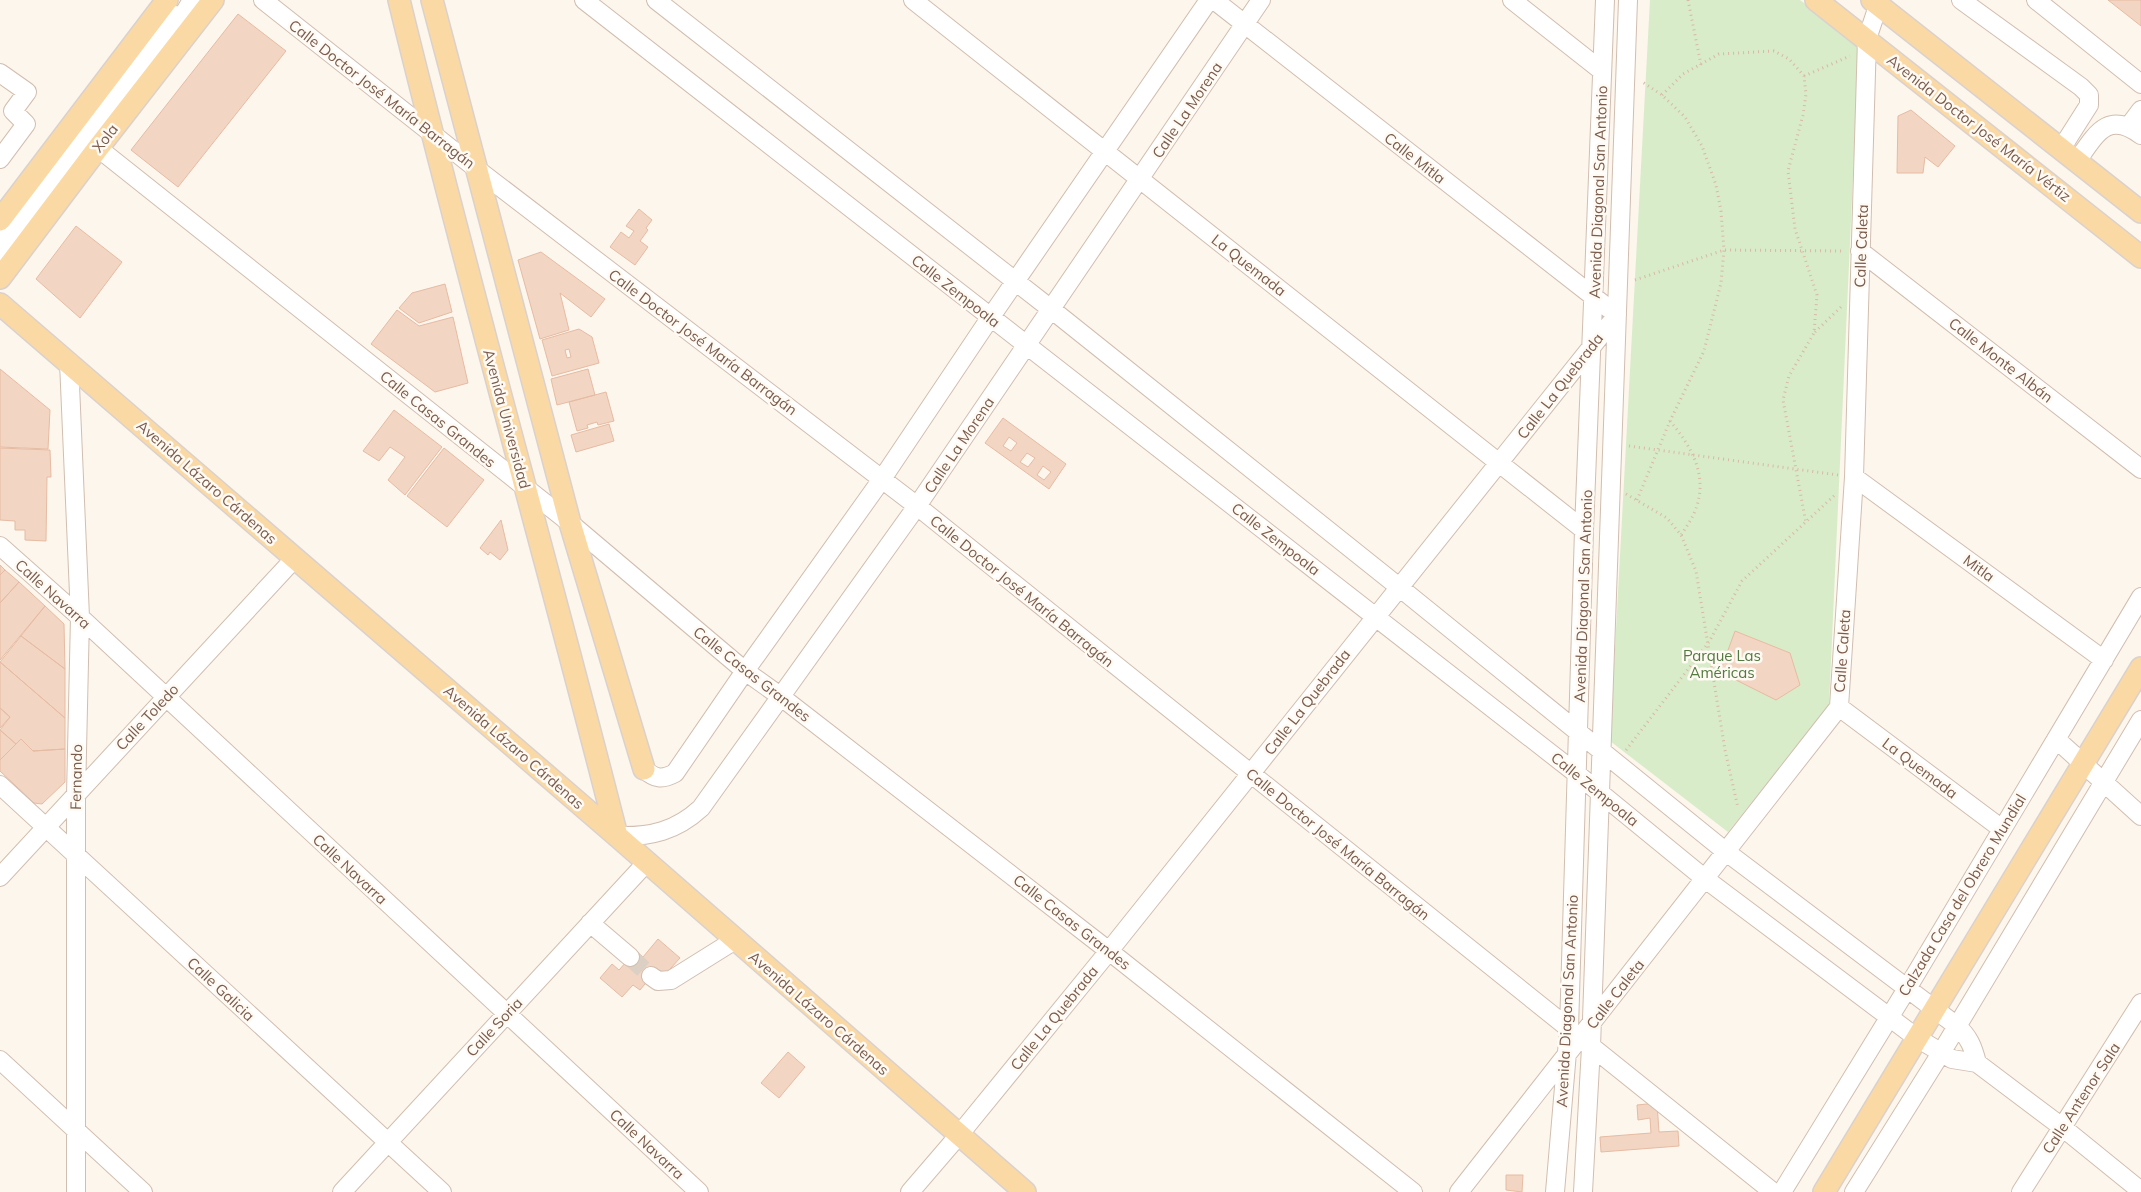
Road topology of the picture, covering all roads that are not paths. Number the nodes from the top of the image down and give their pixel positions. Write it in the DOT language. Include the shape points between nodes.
graph roads {
  1 [pos="167,0"];
  2 [pos="190,0"];
  3 [pos="213,0"];
  4 [pos="263,0"];
  5 [pos="399,0"];
  6 [pos="432,0"];
  7 [pos="584,0"];
  8 [pos="656,0"];
  9 [pos="913,0"];
  10 [pos="1209,0"];
  11 [pos="1214,0"];
  12 [pos="1261,0"];
  13 [pos="1512,0"];
  14 [pos="1605,0"];
  15 [pos="1628,0"];
  16 [pos="1816,0"];
  17 [pos="1962,0"];
  18 [pos="2036,0"];
  19 [pos="1876,1"];
  20 [pos="1245,24"];
  21 [pos="1867,44"];
  22 [pos="1602,70"];
  23 [pos="0,73"];
  24 [pos="2141,84"];
  25 [pos="2141,110"];
  26 [pos="2135,131"];
  27 [pos="431,134"];
  28 [pos="98,148"];
  29 [pos="1105,152"];
  30 [pos="2069,155"];
  31 [pos="0,159"];
  32 [pos="478,170"];
  33 [pos="1140,179"];
  34 [pos="2141,212"];
  35 [pos="0,220"];
  36 [pos="0,236"];
  37 [pos="1860,251"];
  38 [pos="0,256"];
  39 [pos="2141,257"];
  40 [pos="0,278"];
  41 [pos="1015,282"];
  42 [pos="1594,298"];
  43 [pos="0,304"];
  44 [pos="1050,309"];
  45 [pos="1617,315"];
  46 [pos="990,318"];
  47 [pos="1026,346"];
  48 [pos="1592,346"];
  49 [pos="69,362"];
  50 [pos="1500,462"];
  51 [pos="2141,469"];
  52 [pos="1854,477"];
  53 [pos="882,479"];
  54 [pos="525,488"];
  55 [pos="917,506"];
  56 [pos="570,524"];
  57 [pos="1584,530"];
  58 [pos="0,546"];
  59 [pos="295,558"];
  60 [pos="1399,587"];
  61 [pos="2141,598"];
  62 [pos="1375,616"];
  63 [pos="80,618"];
  64 [pos="2104,660"];
  65 [pos="2141,668"];
  66 [pos="745,671"];
  67 [pos="780,696"];
  68 [pos="165,698"];
  69 [pos="1839,708"];
  70 [pos="2141,720"];
  71 [pos="1579,732"];
  72 [pos="2056,739"];
  73 [pos="1601,750"];
  74 [pos="2082,764"];
  75 [pos="644,768"];
  76 [pos="1250,773"];
  77 [pos="1577,774"];
  78 [pos="2103,782"];
  79 [pos="0,785"];
  80 [pos="1600,792"];
  81 [pos="76,796"];
  82 [pos="2141,816"];
  83 [pos="46,827"];
  84 [pos="2002,829"];
  85 [pos="617,836"];
  86 [pos="1725,851"];
  87 [pos="76,855"];
  88 [pos="646,862"];
  89 [pos="0,877"];
  90 [pos="1704,878"];
  91 [pos="590,923"];
  92 [pos="735,940"];
  93 [pos="1109,951"];
  94 [pos="630,958"];
  95 [pos="651,976"];
  96 [pos="1908,988"];
  97 [pos="2141,1003"];
  98 [pos="1935,1008"];
  99 [pos="506,1014"];
  100 [pos="1889,1018"];
  101 [pos="1957,1026"];
  102 [pos="1583,1035"];
  103 [pos="1917,1038"];
  104 [pos="1941,1053"];
  105 [pos="1566,1057"];
  106 [pos="0,1060"];
  107 [pos="1976,1062"];
  108 [pos="2062,1127"];
  109 [pos="75,1128"];
  110 [pos="959,1135"];
  111 [pos="388,1142"];
  112 [pos="912,1191"];
  113 [pos="2141,1191"];
  114 [pos="76,1192"];
  115 [pos="143,1192"];
  116 [pos="342,1192"];
  117 [pos="442,1192"];
  118 [pos="699,1192"];
  119 [pos="1025,1192"];
  120 [pos="1413,1192"];
  121 [pos="1459,1192"];
  122 [pos="1555,1192"];
  123 [pos="1583,1192"];
  124 [pos="1773,1192"];
  125 [pos="1782,1192"];
  126 [pos="1824,1192"];
  127 [pos="1854,1192"];
  128 [pos="2021,1192"];
  1 -- 35 [label="main road"];
  2 -- 36 [label="street" via="157,34"];
  2 -- 38 [label="street" via="167,42"];
  3 -- 28 [label="main road, Xola"];
  4 -- 27 [label="street, Calle Doctor José María Barragán"];
  5 -- 27 [label="main road, Avenida Universidad"];
  6 -- 32 [label="main road"];
  7 -- 46 [label="street, Calle Zempoala"];
  8 -- 41 [label="street"];
  9 -- 29 [label="street, La Quemada"];
  10 -- 29 [label="street"];
  11 -- 20 [label="street, Calle Mitla"];
  12 -- 20 [label="street, Calle La Morena"];
  13 -- 22 [label="street"];
  14 -- 22 [label="street, Avenida Diagonal San Antonio"];
  15 -- 45 [label="street, Avenida Diagonal San Antonio"];
  16 -- 21 [label="main road, Avenida Doctor José María Vértiz"];
  17 -- 30 [label="street" via="2089,95 2089,105"];
  18 -- 24 [label="street"];
  19 -- 21 [label="street, Calle Caleta"];
  19 -- 30 [label="main road"];
  20 -- 33 [label="street, Calle La Morena"];
  20 -- 42 [label="street, Calle Mitla"];
  21 -- 37 [label="street, Calle Caleta"];
  21 -- 39 [label="main road, Avenida Doctor José María Vértiz"];
  22 -- 42 [label="street, Avenida Diagonal San Antonio"];
  23 -- 31 [label="street" via="27,92 13,111 26,124"];
  25 -- 26 [label="street"];
  26 -- 30 [label="street" via="2116,124 2106,127"];
  27 -- 32 [label="street, Calle Doctor José María Barragán"];
  27 -- 54 [label="main road, Avenida Universidad"];
  28 -- 40 [label="main road, Xola"];
  28 -- 54 [label="street, Calle Casas Grandes"];
  29 -- 33 [label="street, La Quemada"];
  29 -- 41 [label="street"];
  30 -- 34 [label="main road"];
  32 -- 53 [label="street, Calle Doctor José María Barragán"];
  32 -- 56 [label="main road"];
  33 -- 44 [label="street, Calle La Morena"];
  33 -- 50 [label="street, La Quemada"];
  37 -- 51 [label="street, Calle Monte Albán"];
  37 -- 52 [label="street, Calle Caleta"];
  41 -- 44 [label="street"];
  41 -- 46 [label="street"];
  42 -- 45 [label="street, Calle Mitla"];
  42 -- 48 [label="street, Avenida Diagonal San Antonio"];
  43 -- 49 [label="main road, Avenida Lázaro Cárdenas"];
  44 -- 47 [label="street, Calle La Morena"];
  44 -- 60 [label="street"];
  45 -- 48 [label="street, Calle La Quebrada"];
  45 -- 73 [label="street, Avenida Diagonal San Antonio"];
  46 -- 47 [label="street, Calle Zempoala"];
  46 -- 53 [label="street"];
  47 -- 55 [label="street, Calle La Morena"];
  47 -- 62 [label="street, Calle Zempoala"];
  48 -- 50 [label="street, Calle La Quebrada"];
  48 -- 57 [label="street, Avenida Diagonal San Antonio"];
  49 -- 59 [label="main road, Avenida Lázaro Cárdenas"];
  49 -- 63 [label="street, Fernando"];
  50 -- 57 [label="street, La Quemada"];
  50 -- 60 [label="street, Calle La Quebrada"];
  52 -- 64 [label="street, Mitla"];
  52 -- 69 [label="street, Calle Caleta"];
  53 -- 55 [label="street, Calle Doctor José María Barragán"];
  53 -- 66 [label="street"];
  54 -- 56 [label="street, Calle Casas Grandes"];
  54 -- 85 [label="main road, Avenida Universidad"];
  55 -- 67 [label="street, Calle La Morena"];
  55 -- 76 [label="street, Calle Doctor José María Barragán"];
  56 -- 66 [label="street, Calle Casas Grandes"];
  56 -- 75 [label="main road"];
  57 -- 71 [label="street, Avenida Diagonal San Antonio"];
  58 -- 63 [label="street, Calle Navarra"];
  59 -- 68 [label="street, Calle Toledo"];
  59 -- 85 [label="main road, Avenida Lázaro Cárdenas"];
  60 -- 62 [label="street, Calle La Quebrada"];
  60 -- 71 [label="street"];
  61 -- 64 [label="street, Calzada Casa del Obrero Mundial"];
  62 -- 76 [label="street, Calle La Quebrada"];
  62 -- 77 [label="street, Calle Zempoala"];
  63 -- 68 [label="street, Calle Navarra"];
  63 -- 81 [label="street, Fernando"];
  64 -- 72 [label="street, Calzada Casa del Obrero Mundial"];
  65 -- 74 [label="main road"];
  66 -- 67 [label="street, Calle Casas Grandes"];
  66 -- 75 [label="street" via="675,773 665,778 653,777"];
  67 -- 85 [label="street, Calle La Morena" via="701,808 688,820 656,834"];
  67 -- 93 [label="street, Calle Casas Grandes"];
  68 -- 81 [label="street, Calle Toledo"];
  68 -- 99 [label="street, Calle Navarra"];
  69 -- 84 [label="street, La Quemada"];
  69 -- 86 [label="street, Calle Caleta"];
  70 -- 78 [label="street"];
  71 -- 73 [label="street"];
  71 -- 77 [label="street, Avenida Diagonal San Antonio"];
  72 -- 74 [label="street"];
  72 -- 84 [label="street, Calzada Casa del Obrero Mundial"];
  73 -- 80 [label="street, Avenida Diagonal San Antonio"];
  73 -- 86 [label="street"];
  74 -- 78 [label="street"];
  74 -- 98 [label="main road"];
  76 -- 93 [label="street, Calle La Quebrada"];
  76 -- 102 [label="street, Calle Doctor José María Barragán"];
  77 -- 80 [label="street, Calle Zempoala"];
  77 -- 102 [label="street, Avenida Diagonal San Antonio"];
  78 -- 82 [label="street"];
  78 -- 101 [label="street"];
  79 -- 83 [label="street, Calle Galicia"];
  80 -- 90 [label="street, Calle Zempoala"];
  80 -- 102 [label="street, Avenida Diagonal San Antonio"];
  81 -- 83 [label="street, Calle Toledo"];
  81 -- 87 [label="street, Fernando"];
  83 -- 87 [label="street, Calle Galicia"];
  83 -- 89 [label="street, Calle Toledo"];
  84 -- 96 [label="street, Calzada Casa del Obrero Mundial"];
  85 -- 88 [label="main road, Avenida Lázaro Cárdenas"];
  86 -- 90 [label="street, Calle Caleta"];
  86 -- 96 [label="street"];
  87 -- 109 [label="street, Fernando"];
  87 -- 111 [label="street, Calle Galicia"];
  88 -- 91 [label="street, Calle Soria"];
  88 -- 92 [label="main road, Avenida Lázaro Cárdenas"];
  90 -- 100 [label="street, Calle Zempoala"];
  90 -- 102 [label="street, Calle Caleta"];
  91 -- 94 [label="street"];
  91 -- 99 [label="street, Calle Soria"];
  92 -- 95 [label="street" via="670,980 658,981"];
  92 -- 110 [label="main road, Avenida Lázaro Cárdenas"];
  93 -- 110 [label="street, Calle La Quebrada"];
  93 -- 120 [label="street, Calle Casas Grandes"];
  96 -- 98 [label="street"];
  96 -- 100 [label="street, Calzada Casa del Obrero Mundial"];
  97 -- 108 [label="street, Calle Antenor Sala"];
  98 -- 101 [label="street"];
  98 -- 103 [label="main road"];
  99 -- 111 [label="street, Calle Soria"];
  99 -- 118 [label="street, Calle Navarra"];
  100 -- 103 [label="street, Calle Zempoala"];
  100 -- 125 [label="street, Calzada Casa del Obrero Mundial"];
  101 -- 104 [label="street"];
  101 -- 107 [label="street" via="1971,1042"];
  102 -- 105 [label="street, Calle Caleta"];
  102 -- 123 [label="street, Avenida Diagonal San Antonio"];
  102 -- 124 [label="street, Calle Doctor José María Barragán"];
  103 -- 104 [label="street, Calle Zempoala"];
  103 -- 126 [label="main road"];
  104 -- 107 [label="street, Calle Zempoala" via="1952,1059"];
  104 -- 127 [label="street"];
  105 -- 121 [label="street, Calle Caleta"];
  105 -- 122 [label="street, Avenida Diagonal San Antonio"];
  106 -- 109 [label="street"];
  107 -- 108 [label="street, Calle Zempoala"];
  108 -- 113 [label="street, Calle Zempoala"];
  108 -- 128 [label="street, Calle Antenor Sala"];
  109 -- 114 [label="street, Fernando"];
  109 -- 115 [label="street"];
  110 -- 112 [label="street, Calle La Quebrada"];
  110 -- 119 [label="main road, Avenida Lázaro Cárdenas"];
  111 -- 116 [label="street, Calle Soria"];
  111 -- 117 [label="street, Calle Galicia"];
}
